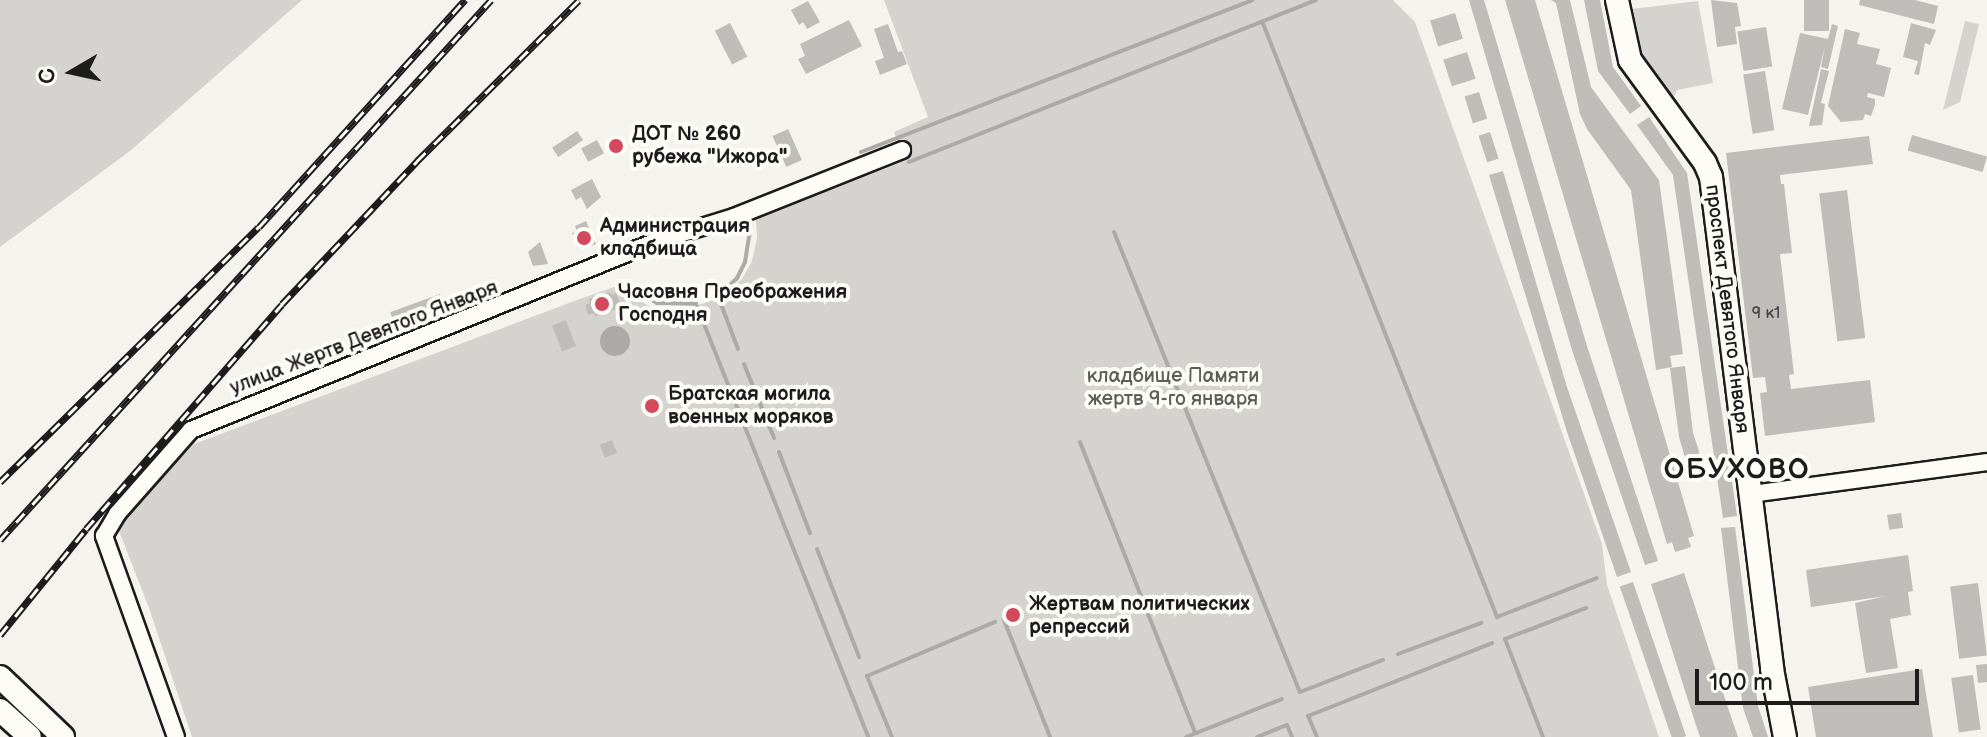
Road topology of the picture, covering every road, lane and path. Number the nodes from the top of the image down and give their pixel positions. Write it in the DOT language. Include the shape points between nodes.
graph roads {
  1 [pos="1617,0"];
  2 [pos="902,150"];
  3 [pos="1987,462"];
  4 [pos="1751,494"];
  5 [pos="0,677"];
  6 [pos="0,710"];
  7 [pos="30,737"];
  8 [pos="63,737"];
  9 [pos="176,737"];
  10 [pos="1785,737"];
  1 -- 4 [label="street, проспект Девятого Января" via="1630,60 1711,177"];
  2 -- 9 [label="street, улица Жертв Девятого Января" via="201,424 117,514 104,536"];
  3 -- 4 [label="street"];
  4 -- 10 [label="street, проспект Девятого Января"];
  5 -- 8 [label="street"];
  6 -- 7 [label="street"];
}
